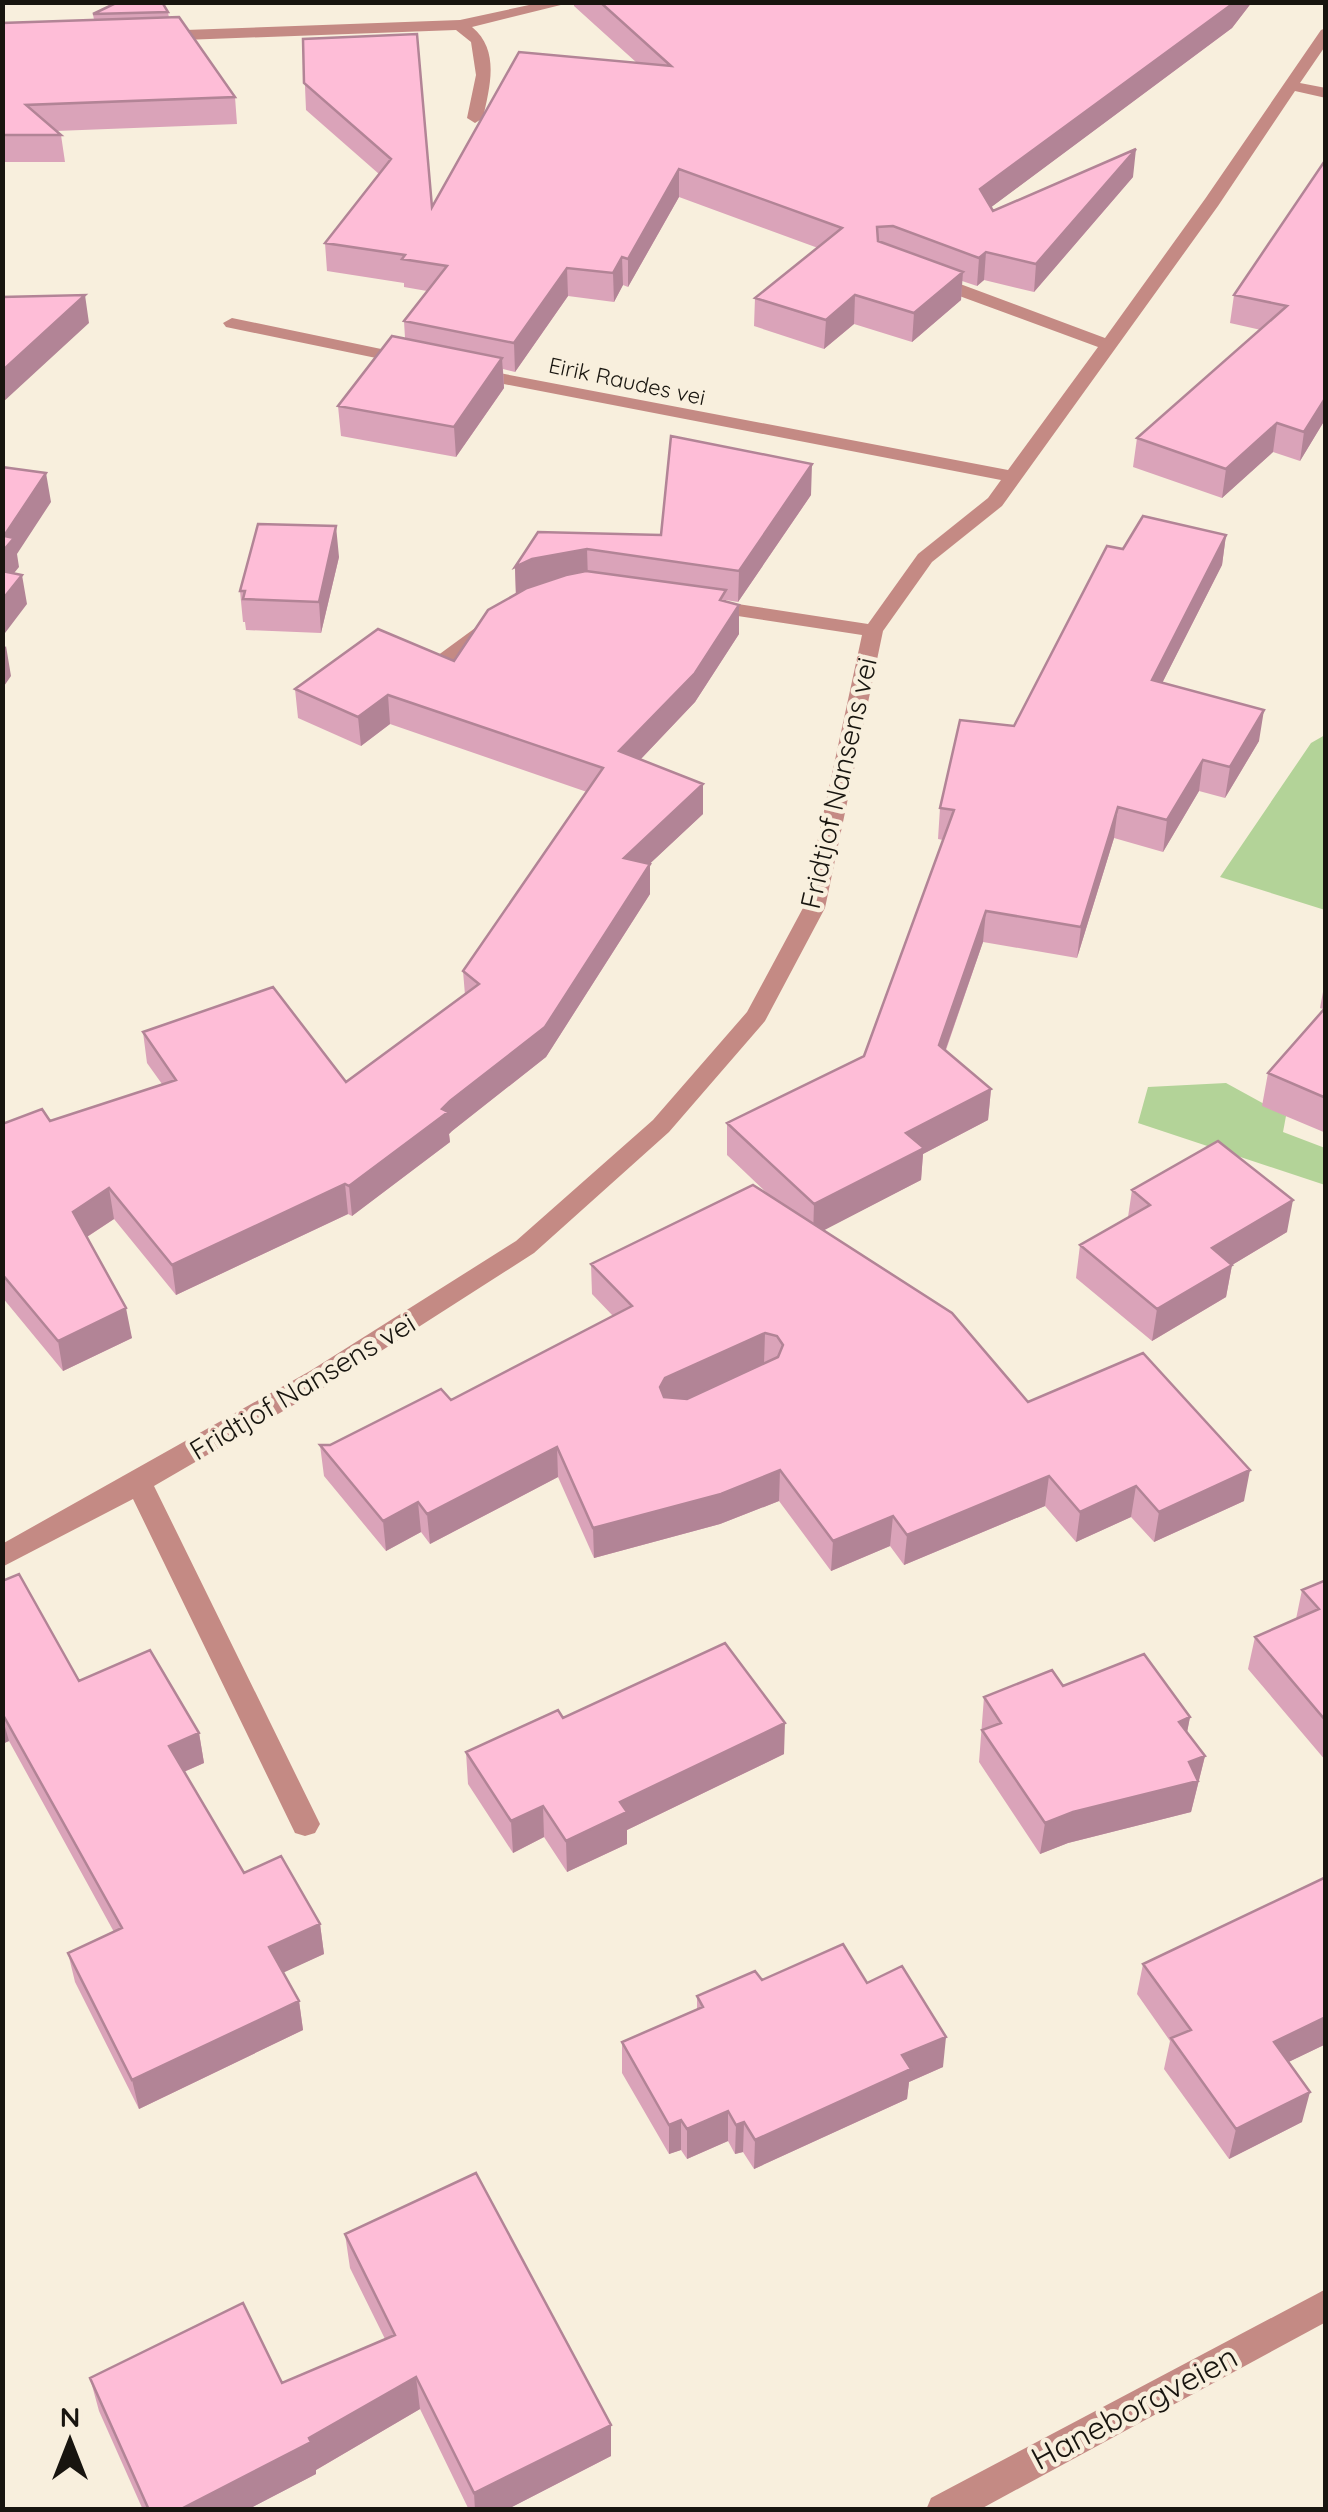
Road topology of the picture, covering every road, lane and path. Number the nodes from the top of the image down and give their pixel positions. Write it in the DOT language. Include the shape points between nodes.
graph roads {
  1 [pos="566,2"];
  2 [pos="460,25"];
  3 [pos="1326,32"];
  4 [pos="146,36"];
  5 [pos="1291,86"];
  6 [pos="1326,93"];
  7 [pos="475,118"];
  8 [pos="903,269"];
  9 [pos="232,323"];
  10 [pos="1108,345"];
  11 [pos="1013,477"];
  12 [pos="678,601"];
  13 [pos="511,610"];
  14 [pos="873,631"];
  15 [pos="433,668"];
  16 [pos="139,1483"];
  17 [pos="2,1557"];
  18 [pos="305,1824"];
  19 [pos="1326,2304"];
  20 [pos="943,2510"];
  1 -- 2 [label="street"];
  2 -- 4 [label="street"];
  2 -- 7 [label="street" via="478,40 484,75"];
  3 -- 5 [label="street, Fridtjof Nansens vei"];
  5 -- 6 [label="street"];
  5 -- 10 [label="street, Fridtjof Nansens vei"];
  8 -- 10 [label="street"];
  9 -- 11 [label="street, Eirik Raudes vei"];
  10 -- 11 [label="street, Fridtjof Nansens vei"];
  11 -- 14 [label="street, Fridtjof Nansens vei" via="995,502 924,558"];
  12 -- 14 [label="street"];
  13 -- 15 [label="street"];
  14 -- 16 [label="street, Fridtjof Nansens vei" via="814,908 757,1016 661,1126 524,1247"];
  16 -- 17 [label="street, Fridtjof Nansens vei"];
  16 -- 18 [label="street"];
  19 -- 20 [label="street, Haneborgveien"];
}
